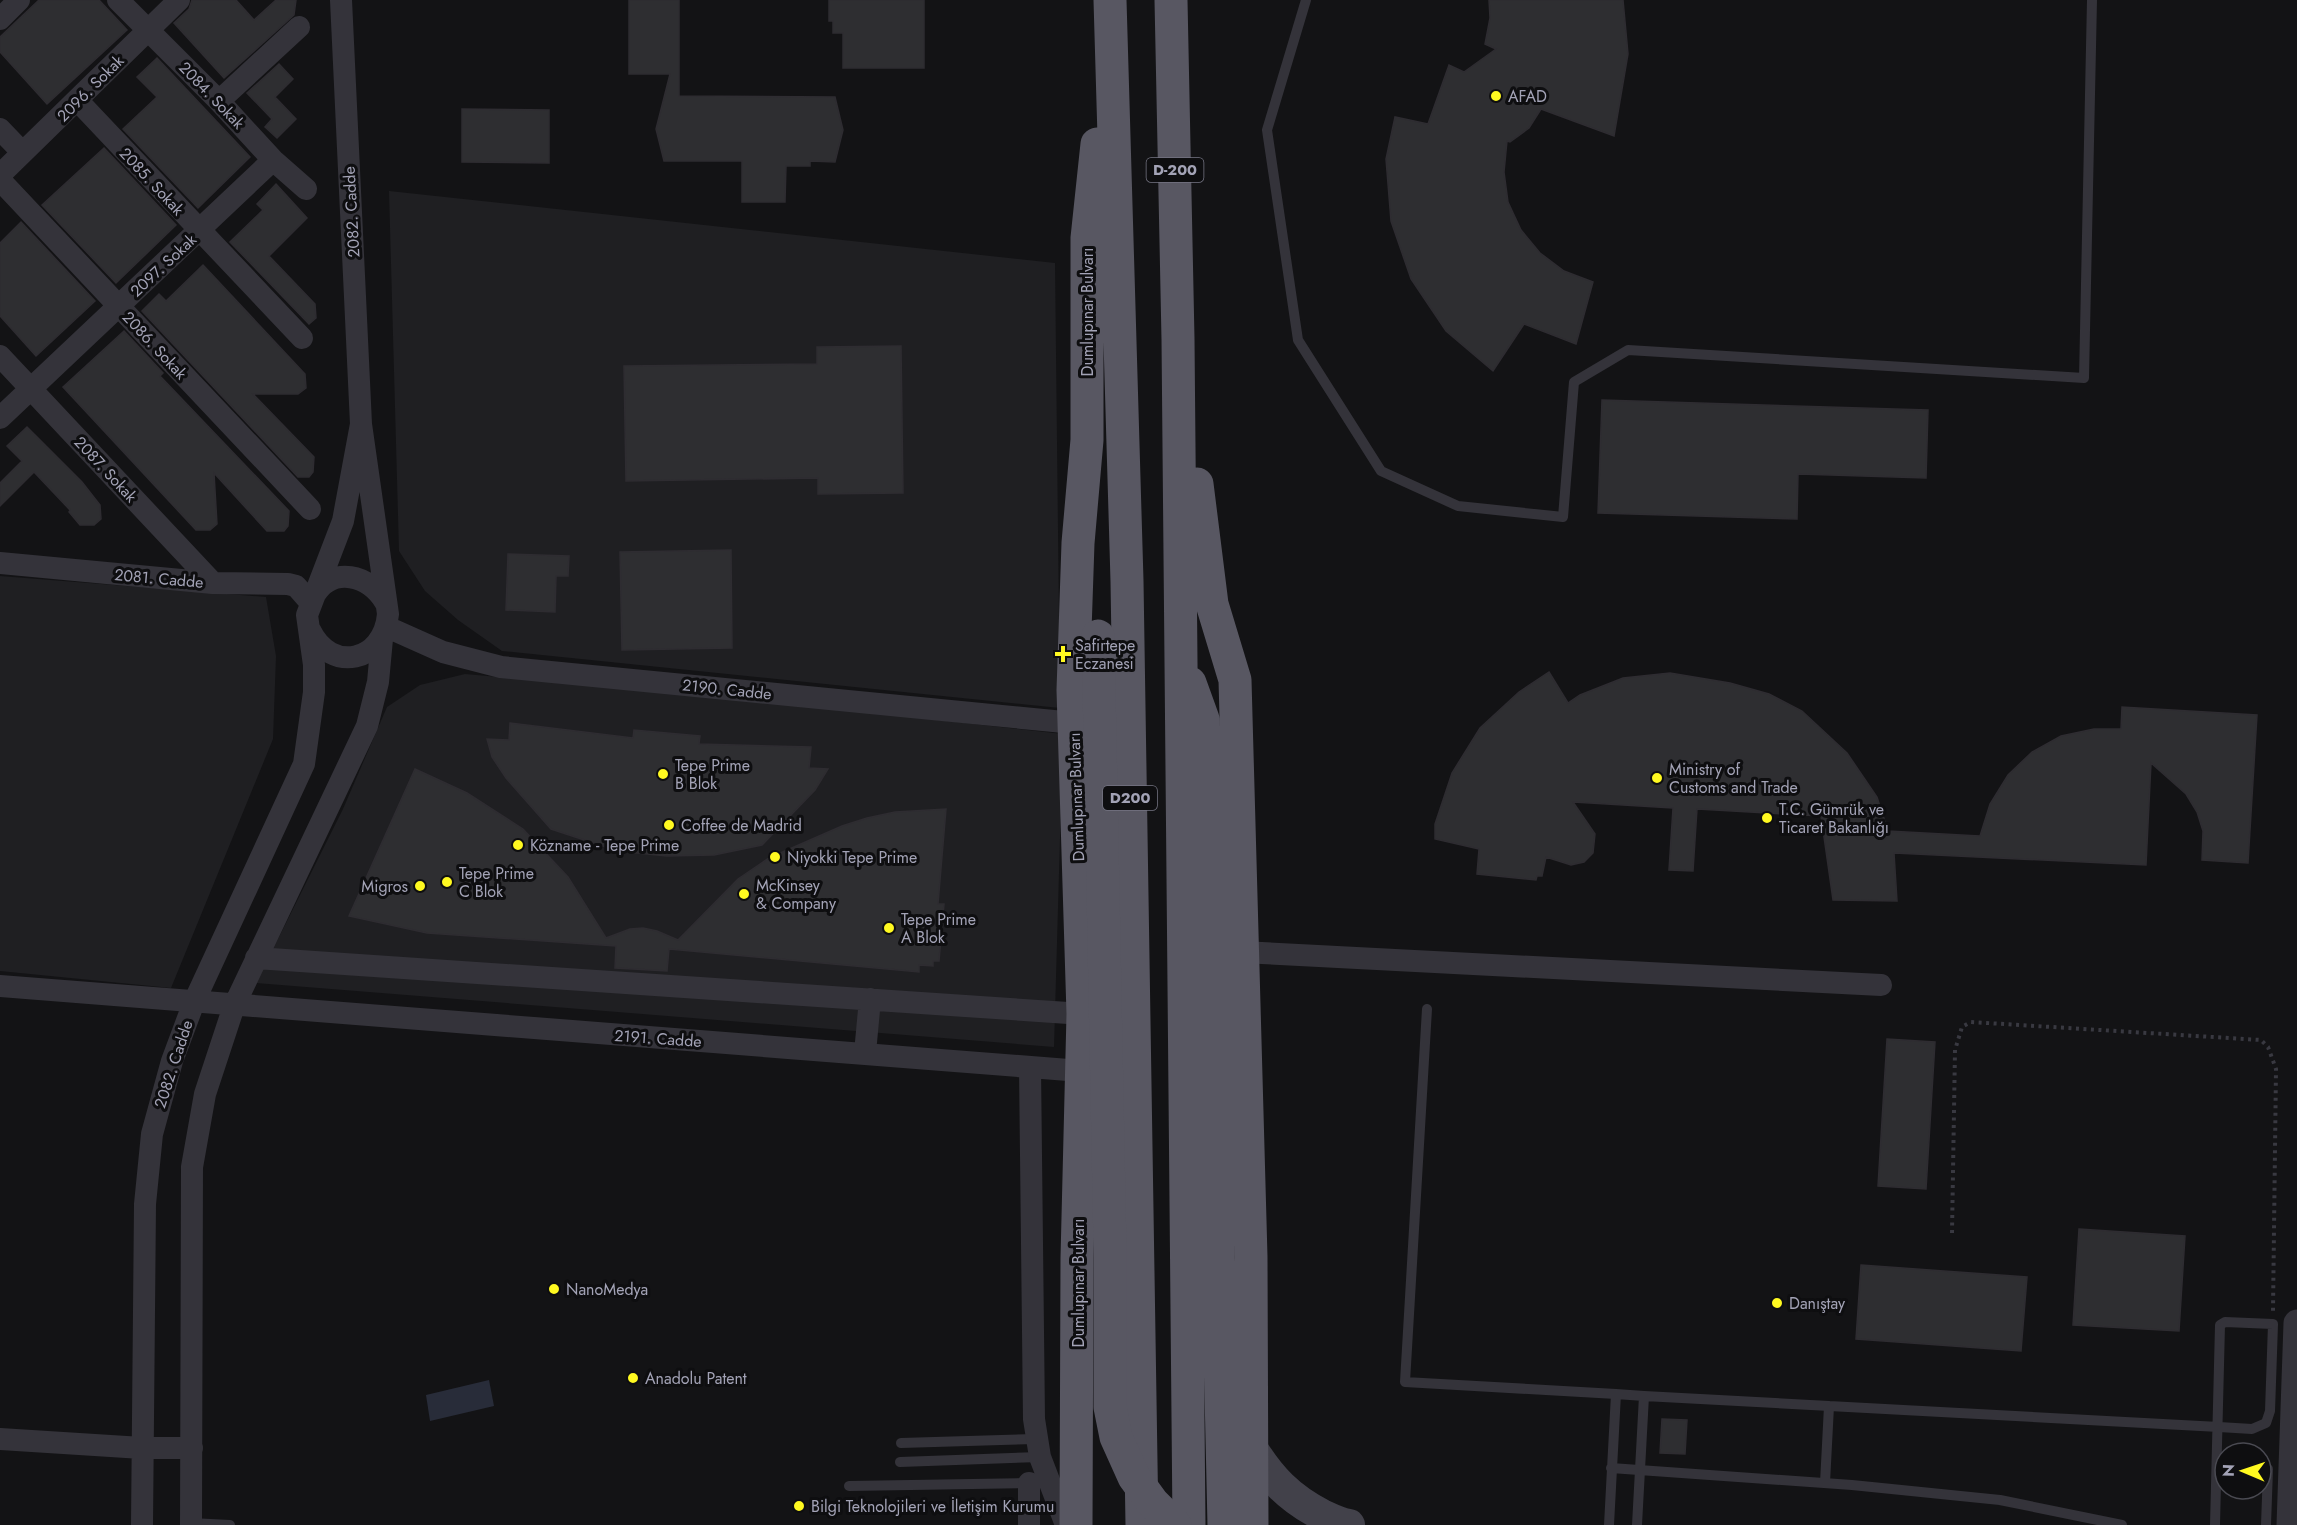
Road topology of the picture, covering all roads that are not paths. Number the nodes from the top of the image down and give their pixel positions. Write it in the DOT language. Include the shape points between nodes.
graph roads {
  1 [pos="19,0"];
  2 [pos="118,0"];
  3 [pos="179,0"];
  4 [pos="341,0"];
  5 [pos="1110,0"];
  6 [pos="1171,0"];
  7 [pos="1306,0"];
  8 [pos="2092,0"];
  9 [pos="0,19"];
  10 [pos="299,27"];
  11 [pos="147,31"];
  12 [pos="1110,71"];
  13 [pos="78,101"];
  14 [pos="219,101"];
  15 [pos="0,129"];
  16 [pos="22,153"];
  17 [pos="273,160"];
  18 [pos="0,175"];
  19 [pos="0,180"];
  20 [pos="306,189"];
  21 [pos="199,231"];
  22 [pos="118,307"];
  23 [pos="302,338"];
  24 [pos="1178,339"];
  25 [pos="0,356"];
  26 [pos="30,389"];
  27 [pos="0,418"];
  28 [pos="361,424"];
  29 [pos="1087,440"];
  30 [pos="310,509"];
  31 [pos="0,563"];
  32 [pos="213,583"];
  33 [pos="310,602"];
  34 [pos="385,602"];
  35 [pos="309,629"];
  36 [pos="385,633"];
  37 [pos="1179,652"];
  38 [pos="1074,723"];
  39 [pos="1241,952"];
  40 [pos="256,958"];
  41 [pos="1881,985"];
  42 [pos="0,986"];
  43 [pos="870,999"];
  44 [pos="194,1002"];
  45 [pos="234,1006"];
  46 [pos="1427,1009"];
  47 [pos="1083,1014"];
  48 [pos="866,1053"];
  49 [pos="1030,1067"];
  50 [pos="1082,1071"];
  51 [pos="2285,1323"];
  52 [pos="1616,1394"];
  53 [pos="1644,1396"];
  54 [pos="1829,1406"];
  55 [pos="2219,1427"];
  56 [pos="0,1439"];
  57 [pos="901,1443"];
  58 [pos="1251,1447"];
  59 [pos="142,1448"];
  60 [pos="192,1448"];
  61 [pos="1038,1448"];
  62 [pos="900,1462"];
  63 [pos="1611,1468"];
  64 [pos="1640,1469"];
  65 [pos="1029,1483"];
  66 [pos="1825,1483"];
  67 [pos="849,1486"];
  68 [pos="2267,1501"];
  69 [pos="191,1524"];
  70 [pos="142,1525"];
  71 [pos="230,1525"];
  72 [pos="1029,1525"];
  73 [pos="1065,1525"];
  74 [pos="1076,1525"];
  75 [pos="1142,1525"];
  76 [pos="1175,1525"];
  77 [pos="1189,1525"];
  78 [pos="1224,1525"];
  79 [pos="1252,1525"];
  80 [pos="1344,1525"];
  81 [pos="1349,1525"];
  82 [pos="1609,1525"];
  83 [pos="1637,1525"];
  84 [pos="2122,1525"];
  85 [pos="2215,1525"];
  86 [pos="2266,1525"];
  87 [pos="2290,1525"];
  1 -- 9 [label="street"];
  2 -- 11 [label="street, 2084. Sokak"];
  3 -- 11 [label="street, 2096. Sokak"];
  4 -- 28 [label="street, 2082. Cadde"];
  5 -- 12 [label="highway, Dumlupınar Bulvarı / D200"];
  6 -- 24 [label="highway, D-200"];
  7 -- 8 [label="lane" via="1268,130 1298,340 1381,471 1458,506 1563,517 1574,382 1628,350 2084,378"];
  10 -- 14 [label="street"];
  11 -- 13 [label="street, 2096. Sokak"];
  11 -- 14 [label="street, 2084. Sokak"];
  12 -- 29 [label="highway, Dumlupınar Bulvarı" via="1099,122 1087,238"];
  12 -- 75 [label="highway, Dumlupınar Bulvarı / D200" via="1126,569"];
  13 -- 16 [label="street, 2096. Sokak"];
  13 -- 21 [label="street, 2085. Sokak"];
  14 -- 17 [label="street, 2084. Sokak"];
  15 -- 16 [label="street"];
  16 -- 18 [label="street, 2096. Sokak"];
  17 -- 20 [label="street, 2084. Sokak"];
  17 -- 21 [label="street, 2097. Sokak"];
  19 -- 22 [label="street, 2086. Sokak"];
  21 -- 22 [label="street, 2097. Sokak"];
  21 -- 23 [label="street, 2085. Sokak"];
  22 -- 26 [label="street, 2097. Sokak"];
  22 -- 30 [label="street, 2086. Sokak"];
  24 -- 37 [label="highway, D200"];
  24 -- 39 [label="highway" via="1209,586 1235,680"];
  25 -- 26 [label="street, 2087. Sokak"];
  26 -- 27 [label="street, 2097. Sokak"];
  26 -- 32 [label="street, 2087. Sokak"];
  28 -- 33 [label="street, 2082. Cadde" via="343,521"];
  28 -- 34 [label="street, 2082. Cadde"];
  29 -- 38 [label="highway, Dumlupınar Bulvarı" via="1076,582"];
  29 -- 76 [label="highway, bridge" via="1098,636 1110,1407 1116,1437 1134,1477"];
  31 -- 32 [label="street, 2081. Cadde"];
  32 -- 33 [label="street, 2081. Cadde" via="288,584 296,586"];
  33 -- 34 [label="street" via="329,581 356,577 369,582"];
  33 -- 35 [label="street, 2082. Cadde"];
  34 -- 36 [label="street, 2082. Cadde"];
  35 -- 36 [label="street" via="325,651 350,658 374,649"];
  35 -- 44 [label="street, 2082. Cadde" via="314,692 304,764"];
  36 -- 38 [label="street, 2190. Cadde" via="501,667"];
  36 -- 40 [label="street, 2082. Cadde" via="367,726"];
  37 -- 77 [label="highway, D200"];
  37 -- 78 [label="highway" via="1203,719"];
  38 -- 47 [label="highway, Dumlupınar Bulvarı"];
  39 -- 41 [label="street"];
  39 -- 58 [label="highway" via="1251,1257"];
  40 -- 43 [label="street"];
  40 -- 45 [label="street, 2082. Cadde"];
  42 -- 44 [label="street, 2191. Cadde"];
  43 -- 47 [label="street"];
  43 -- 48 [label="street"];
  44 -- 45 [label="street, 2191. Cadde"];
  44 -- 59 [label="street, 2082. Cadde" via="162,1097 147,1167"];
  45 -- 48 [label="street, 2191. Cadde"];
  45 -- 60 [label="street, 2082. Cadde" via="205,1094 193,1157"];
  46 -- 52 [label="lane" via="1405,1382"];
  47 -- 50 [label="highway, Dumlupınar Bulvarı"];
  48 -- 49 [label="street, 2191. Cadde"];
  49 -- 50 [label="street, 2191. Cadde"];
  49 -- 61 [label="street" via="1033,1398"];
  50 -- 74 [label="highway, Dumlupınar Bulvarı"];
  51 -- 55 [label="lane" via="2266,1423 2252,1429"];
  51 -- 55 [label="lane" via="2220,1324"];
  51 -- 87 [label="street"];
  52 -- 53 [label="lane"];
  52 -- 63 [label="lane"];
  53 -- 54 [label="lane"];
  53 -- 64 [label="lane"];
  54 -- 55 [label="lane"];
  54 -- 66 [label="lane"];
  55 -- 85 [label="lane"];
  56 -- 59 [label="street"];
  57 -- 61 [label="lane"];
  58 -- 79 [label="highway"];
  58 -- 80 [label="main road" via="1288,1495"];
  59 -- 60 [label="street"];
  59 -- 70 [label="street, 2082. Cadde"];
  60 -- 69 [label="street, 2082. Cadde"];
  61 -- 62 [label="lane"];
  61 -- 73 [label="street"];
  63 -- 64 [label="lane"];
  63 -- 82 [label="lane"];
  64 -- 66 [label="lane"];
  64 -- 83 [label="lane"];
  65 -- 67 [label="lane"];
  65 -- 72 [label="street"];
  66 -- 84 [label="lane" via="2000,1500"];
  68 -- 86 [label="lane"];
  69 -- 71 [label="lane"];
  80 -- 81 [label="main road"];
}
